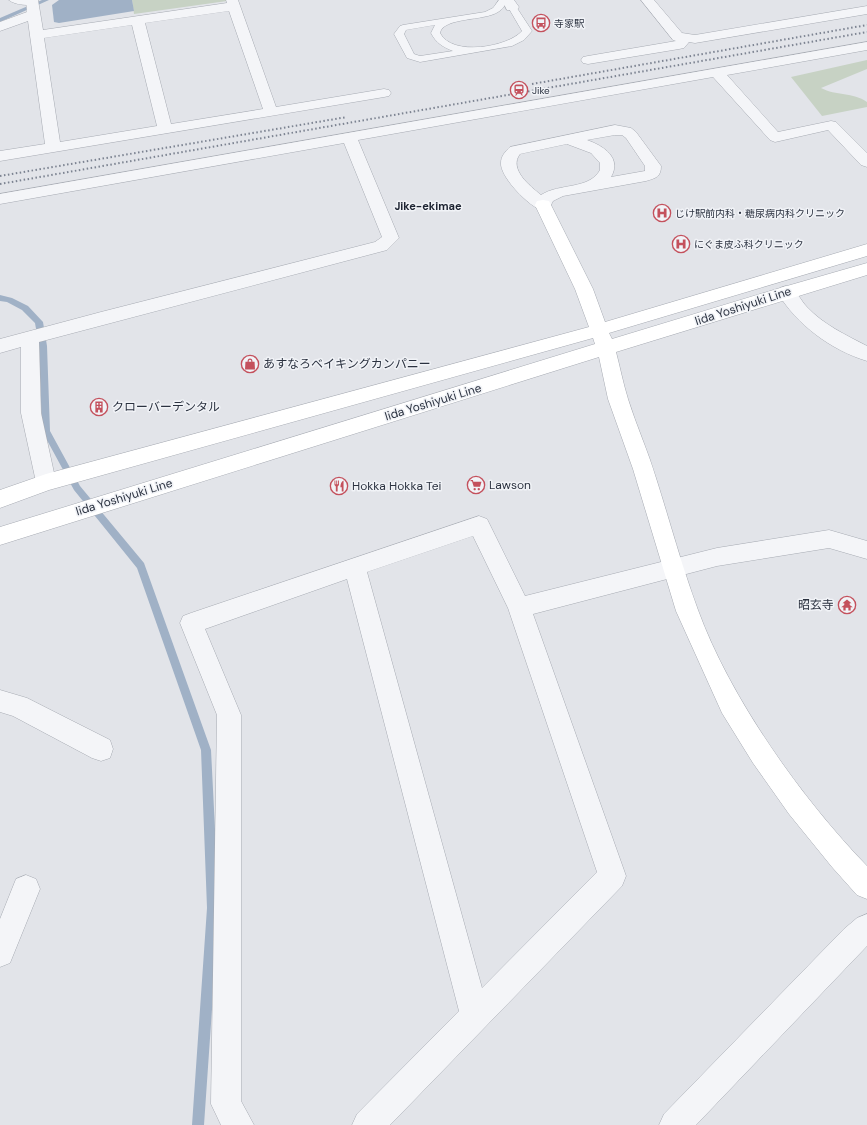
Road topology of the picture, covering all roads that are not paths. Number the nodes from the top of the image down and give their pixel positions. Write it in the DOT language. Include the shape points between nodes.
graph roads {
  1 [pos="13,0"];
  2 [pos="647,0"];
  3 [pos="864,0"];
  4 [pos="508,2"];
  5 [pos="233,3"];
  6 [pos="867,3"];
  7 [pos="33,5"];
  8 [pos="867,10"];
  9 [pos="138,20"];
  10 [pos="450,20"];
  11 [pos="0,26"];
  12 [pos="38,35"];
  13 [pos="686,38"];
  14 [pos="867,46"];
  15 [pos="467,51"];
  16 [pos="588,60"];
  17 [pos="717,73"];
  18 [pos="384,93"];
  19 [pos="271,112"];
  20 [pos="164,128"];
  21 [pos="349,137"];
  22 [pos="566,140"];
  23 [pos="53,148"];
  24 [pos="0,156"];
  25 [pos="867,162"];
  26 [pos="593,186"];
  27 [pos="0,199"];
  28 [pos="544,204"];
  29 [pos="867,250"];
  30 [pos="867,269"];
  31 [pos="786,292"];
  32 [pos="30,338"];
  33 [pos="602,340"];
  34 [pos="0,346"];
  35 [pos="867,354"];
  36 [pos="46,482"];
  37 [pos="0,499"];
  38 [pos="0,536"];
  39 [pos="867,550"];
  40 [pos="355,568"];
  41 [pos="672,568"];
  42 [pos="519,608"];
  43 [pos="0,702"];
  44 [pos="101,749"];
  45 [pos="867,885"];
  46 [pos="26,890"];
  47 [pos="867,928"];
  48 [pos="0,953"];
  49 [pos="475,1016"];
  50 [pos="238,1125"];
  51 [pos="368,1125"];
  52 [pos="675,1125"];
  1 -- 7 [label="lane"];
  2 -- 13 [label="street" via="678,37"];
  3 -- 6 [label="street"];
  4 -- 10 [label="lane" via="492,12"];
  4 -- 15 [label="lane" via="526,28 524,36 509,44"];
  5 -- 9 [label="street"];
  5 -- 19 [label="street"];
  7 -- 11 [label="street"];
  7 -- 12 [label="street"];
  8 -- 13 [label="street" via="694,39"];
  9 -- 12 [label="street"];
  9 -- 20 [label="street"];
  10 -- 15 [label="lane" via="437,28 438,40 446,46"];
  10 -- 15 [label="lane" via="403,28 399,34 410,56 417,59"];
  12 -- 23 [label="street"];
  13 -- 16 [label="street" via="679,45"];
  14 -- 17 [label="street"];
  17 -- 21 [label="street"];
  17 -- 25 [label="street" via="775,137 831,125"];
  18 -- 19 [label="street"];
  19 -- 20 [label="street"];
  20 -- 23 [label="street"];
  21 -- 27 [label="street"];
  21 -- 32 [label="street" via="391,238 381,246"];
  22 -- 26 [label="street" via="592,146 607,161 608,172"];
  22 -- 26 [label="street" via="615,130 626,131 654,168 650,175"];
  22 -- 28 [label="street" via="523,148 510,154 507,160 519,184"];
  23 -- 24 [label="street"];
  26 -- 28 [label="street" via="554,194 547,198"];
  28 -- 33 [label="main road" via="584,289"];
  29 -- 33 [label="main road, Iida Yoshiyuki Line" via="776,276"];
  30 -- 31 [label="main road, Iida Yoshiyuki Line"];
  31 -- 33 [label="main road, Iida Yoshiyuki Line"];
  31 -- 35 [label="street" via="801,312 824,332"];
  32 -- 34 [label="street"];
  32 -- 36 [label="street" via="30,390 34,436"];
  33 -- 36 [label="main road, Iida Yoshiyuki Line"];
  33 -- 38 [label="main road, Iida Yoshiyuki Line"];
  33 -- 41 [label="main road" via="618,399 643,469"];
  36 -- 37 [label="main road, Iida Yoshiyuki Line"];
  39 -- 41 [label="street" via="829,539 717,557"];
  40 -- 42 [label="street" via="479,526"];
  40 -- 49 [label="street"];
  40 -- 50 [label="street" via="191,623 229,714 226,1104"];
  41 -- 42 [label="street"];
  41 -- 45 [label="main road" via="707,657 739,717 798,805 841,858"];
  42 -- 49 [label="street" via="612,876"];
  43 -- 44 [label="street" via="18,706"];
  46 -- 48 [label="street"];
  47 -- 52 [label="street"];
  49 -- 51 [label="street"];
}
